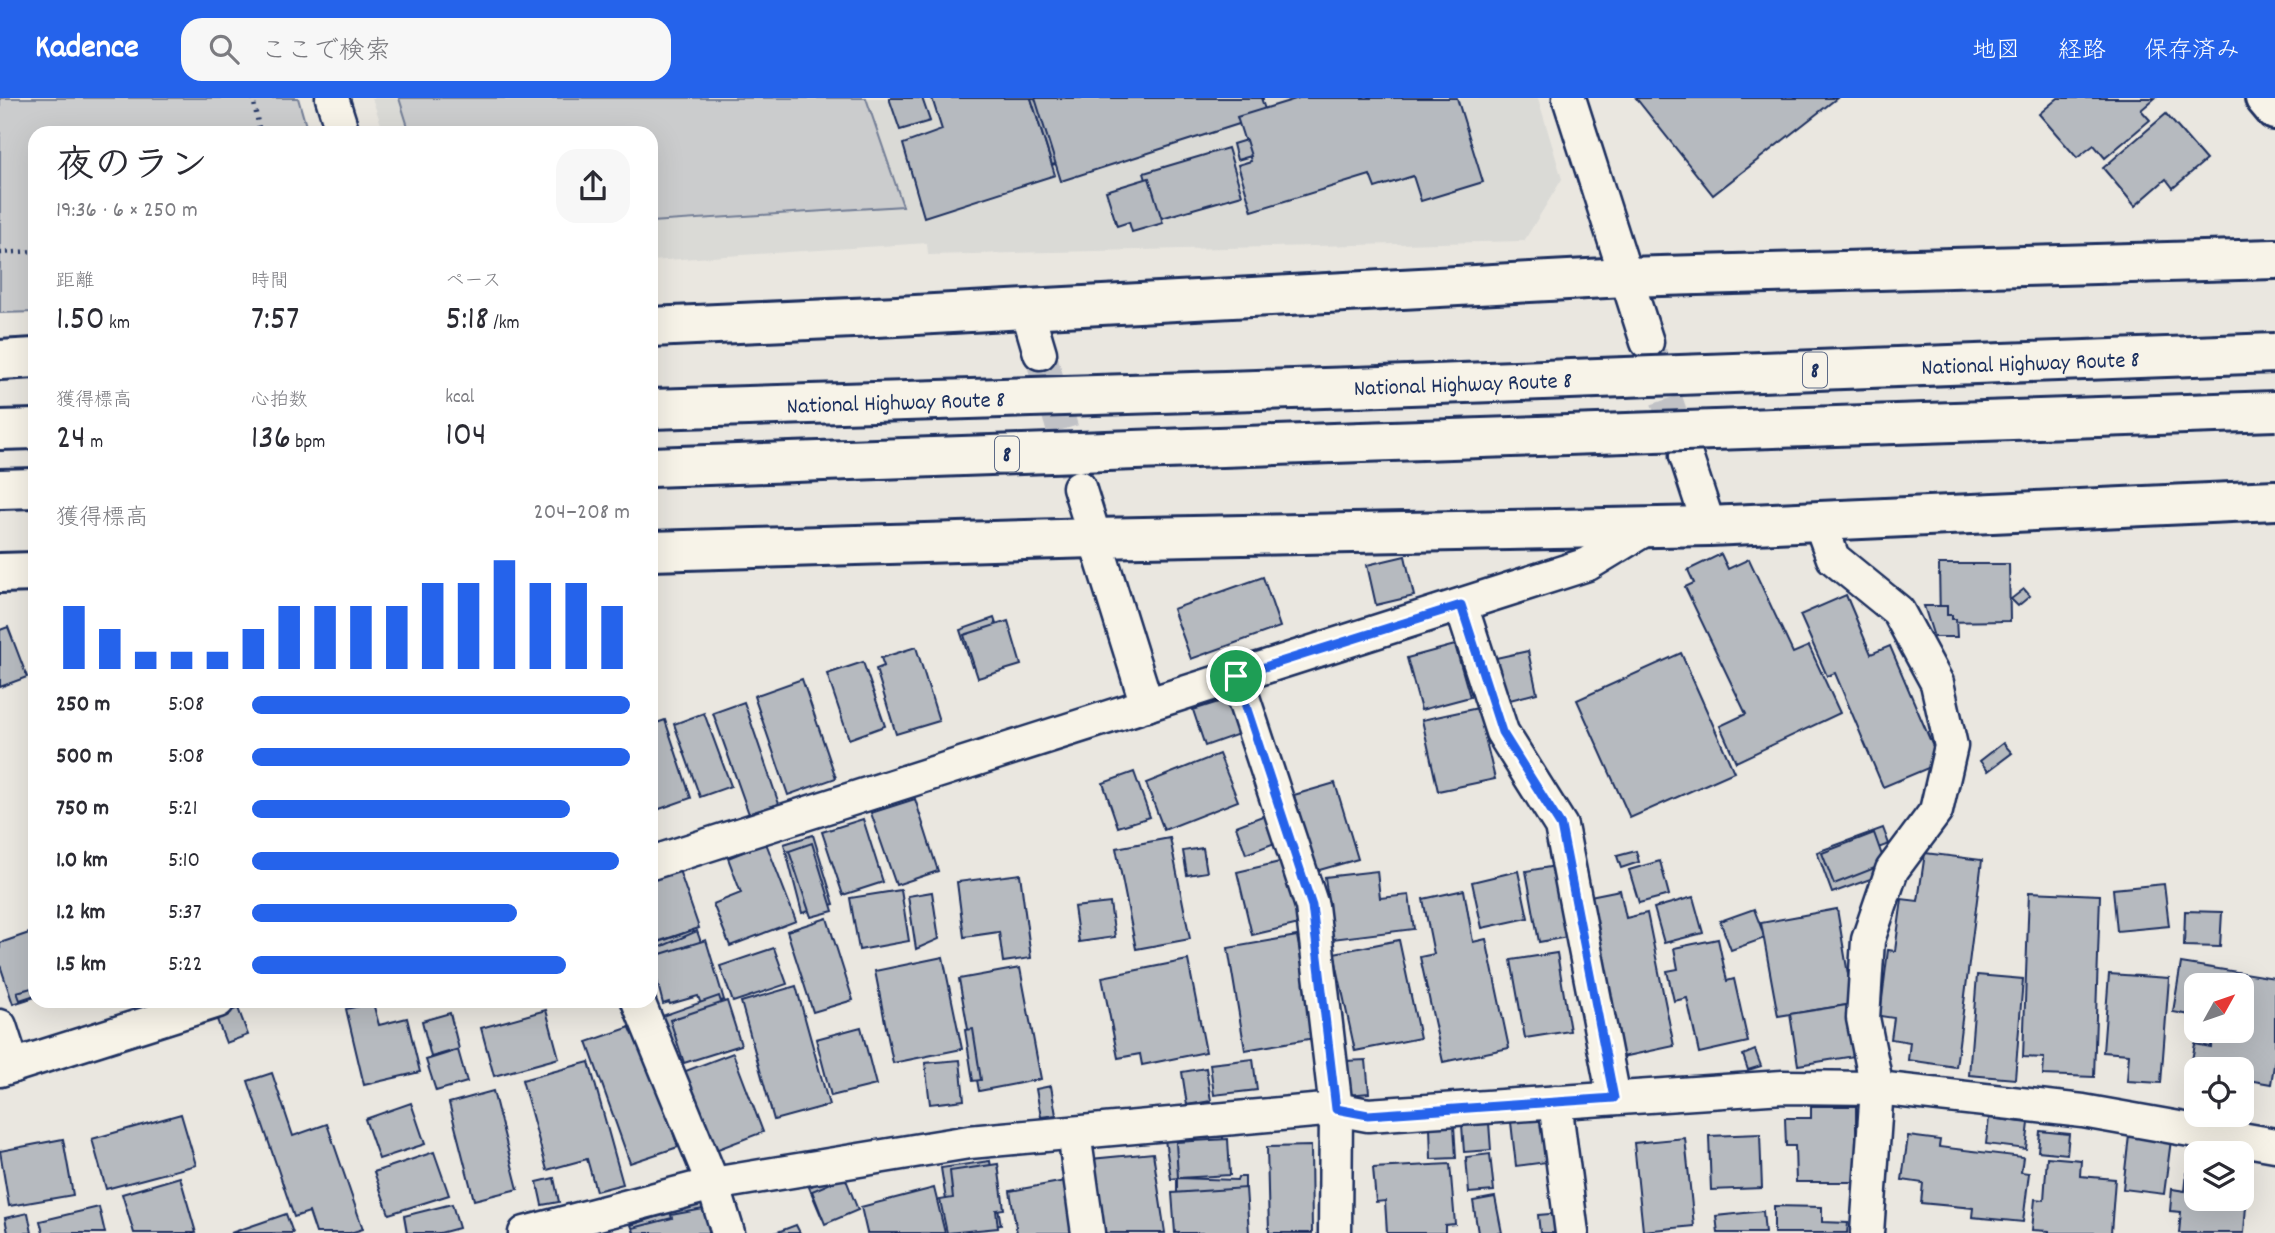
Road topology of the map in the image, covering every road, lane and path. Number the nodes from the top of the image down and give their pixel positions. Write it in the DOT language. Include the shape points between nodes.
graph roads {
  1 [pos="253,98"];
  2 [pos="332,98"];
  3 [pos="1569,98"];
  4 [pos="2265,98"];
  5 [pos="2275,110"];
  6 [pos="259,126"];
  7 [pos="341,126"];
  8 [pos="28,251"];
  9 [pos="0,253"];
  10 [pos="2275,259"];
  11 [pos="1625,277"];
  12 [pos="1027,309"];
  13 [pos="658,327"];
  14 [pos="1647,342"];
  15 [pos="2275,352"];
  16 [pos="1040,353"];
  17 [pos="28,358"];
  18 [pos="0,360"];
  19 [pos="658,409"];
  20 [pos="2275,411"];
  21 [pos="28,429"];
  22 [pos="0,430"];
  23 [pos="1686,456"];
  24 [pos="658,467"];
  25 [pos="1079,487"];
  26 [pos="28,488"];
  27 [pos="0,489"];
  28 [pos="2275,500"];
  29 [pos="1819,520"];
  30 [pos="1709,526"];
  31 [pos="1649,527"];
  32 [pos="1094,538"];
  33 [pos="658,551"];
  34 [pos="28,572"];
  35 [pos="0,573"];
  36 [pos="1461,605"];
  37 [pos="1236,676"];
  38 [pos="1147,705"];
  39 [pos="658,861"];
  40 [pos="196,1008"];
  41 [pos="641,1008"];
  42 [pos="0,1026"];
  43 [pos="6,1068"];
  44 [pos="1877,1088"];
  45 [pos="1614,1098"];
  46 [pos="1555,1102"];
  47 [pos="1336,1109"];
  48 [pos="1074,1133"];
  49 [pos="2275,1145"];
  50 [pos="713,1184"];
  51 [pos="525,1233"];
  52 [pos="728,1233"];
  53 [pos="1088,1233"];
  54 [pos="1335,1233"];
  55 [pos="1572,1233"];
  56 [pos="1867,1233"];
  1 -- 6 [label="path"];
  2 -- 7 [label="street"];
  3 -- 11 [label="street"];
  4 -- 5 [label="main road"];
  8 -- 9 [label="path"];
  10 -- 11 [label="main road"];
  11 -- 12 [label="main road"];
  11 -- 14 [label="street"];
  12 -- 13 [label="main road"];
  12 -- 16 [label="street"];
  15 -- 19 [label="main road, National Highway Route 8 / 8, bridge"];
  17 -- 18 [label="main road"];
  20 -- 24 [label="main road, 8, bridge"];
  21 -- 22 [label="main road"];
  23 -- 30 [label="street"];
  25 -- 32 [label="street"];
  26 -- 27 [label="main road"];
  28 -- 29 [label="main road"];
  29 -- 30 [label="main road"];
  29 -- 44 [label="street" via="1833,558 1898,611 1937,683 1951,746 1936,811 1892,870 1868,940 1863,1018"];
  30 -- 31 [label="main road"];
  31 -- 32 [label="main road"];
  31 -- 36 [label="street" via="1588,564"];
  32 -- 33 [label="main road"];
  32 -- 38 [label="street"];
  34 -- 35 [label="main road"];
  36 -- 37 [label="street"];
  36 -- 45 [label="street" via="1502,732 1561,826"];
  37 -- 38 [label="street"];
  37 -- 47 [label="street" via="1312,906"];
  38 -- 39 [label="street"];
  40 -- 43 [label="street"];
  41 -- 50 [label="street"];
  42 -- 43 [label="street"];
  44 -- 45 [label="street" via="1783,1087"];
  44 -- 49 [label="street" via="2083,1111"];
  44 -- 56 [label="street"];
  45 -- 46 [label="street"];
  46 -- 47 [label="street" via="1368,1115"];
  46 -- 55 [label="street"];
  47 -- 48 [label="street"];
  47 -- 54 [label="street"];
  48 -- 50 [label="street" via="969,1142"];
  48 -- 53 [label="street"];
  50 -- 51 [label="street"];
  50 -- 52 [label="street"];
}
